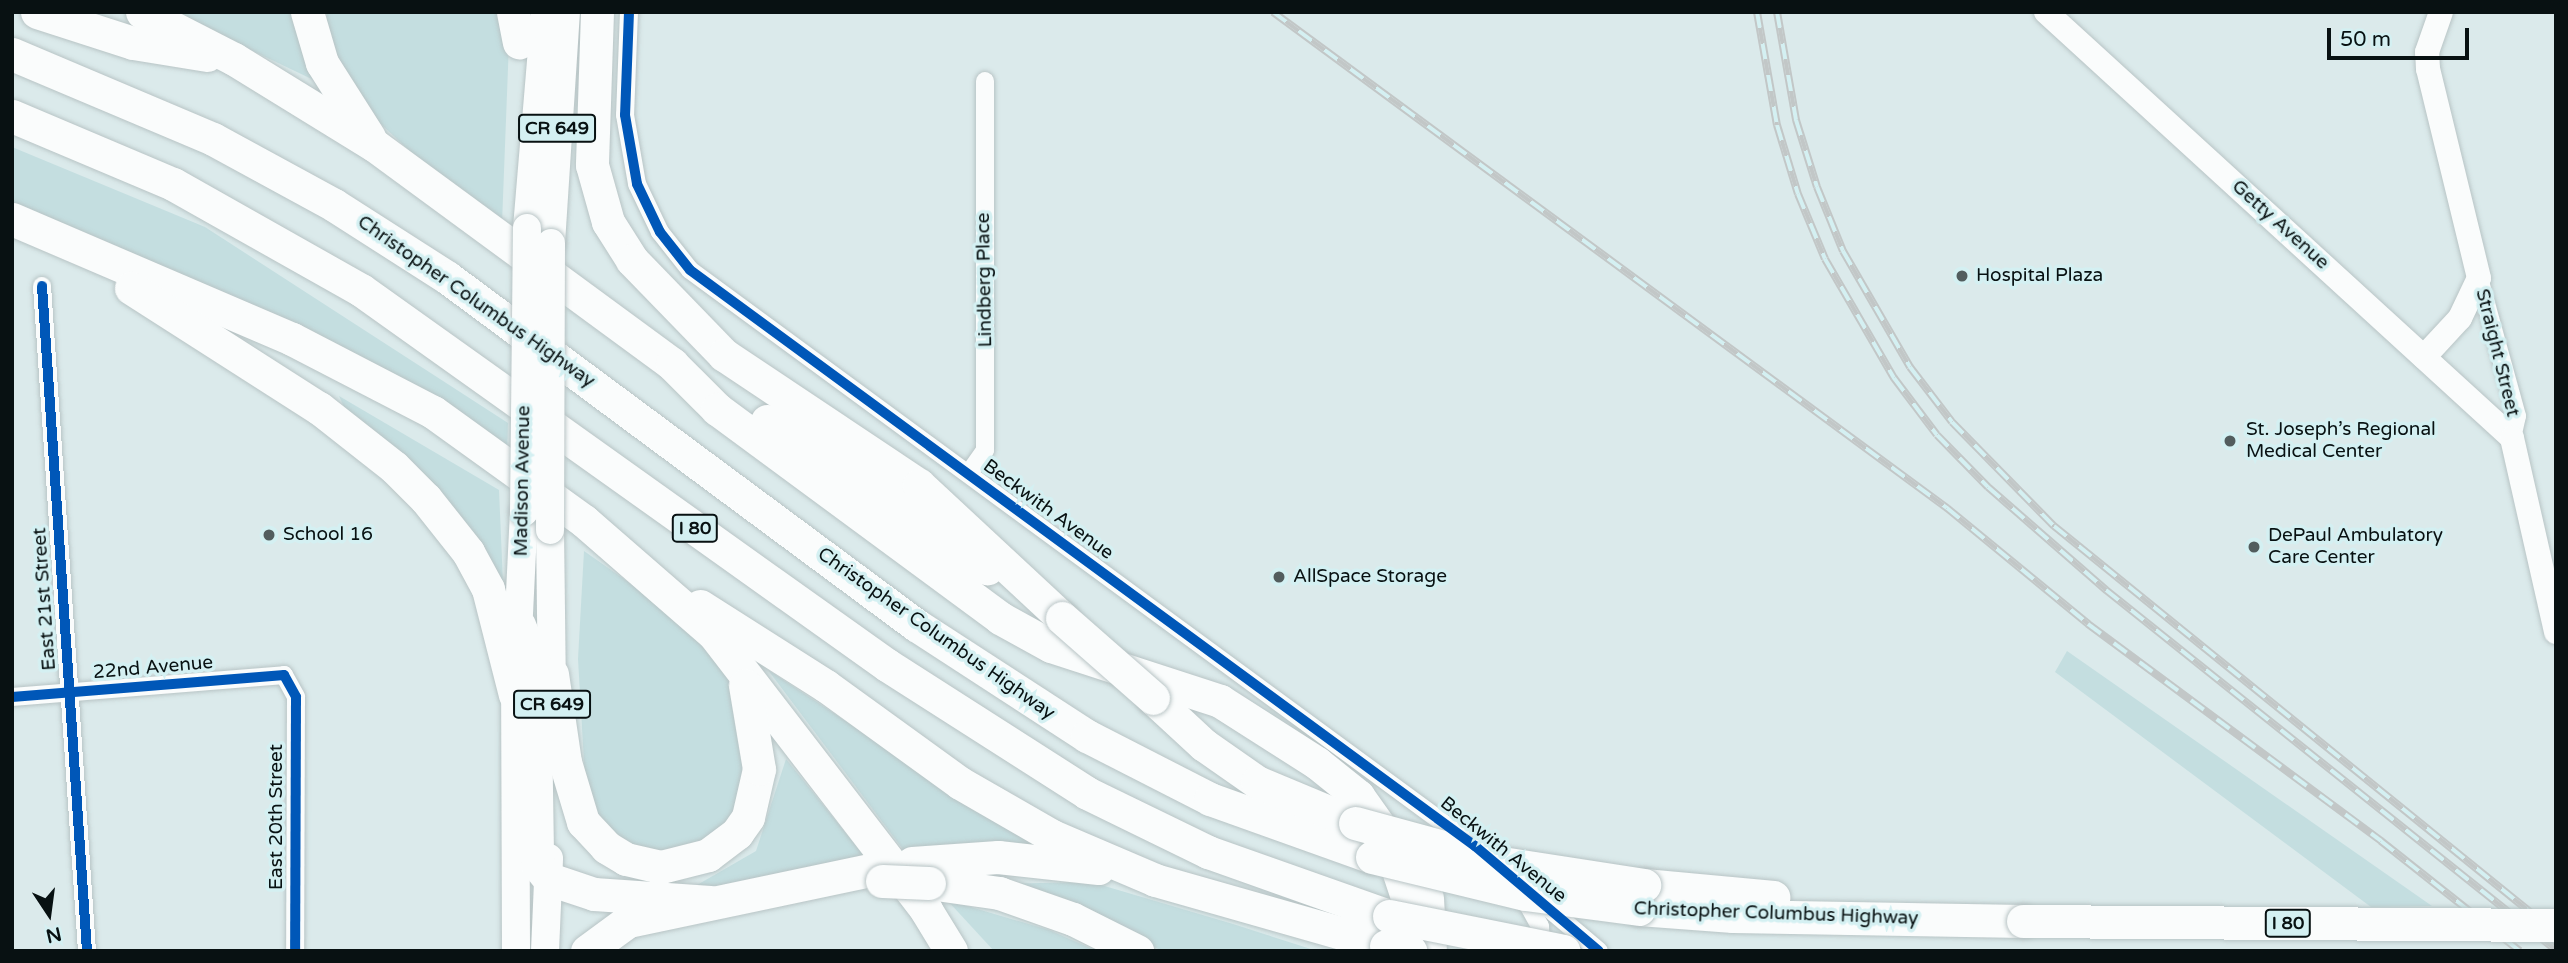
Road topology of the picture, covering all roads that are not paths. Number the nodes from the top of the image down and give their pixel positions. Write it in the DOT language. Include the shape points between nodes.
graph roads {
  1 [pos="37,12"];
  2 [pos="142,12"];
  3 [pos="307,12"];
  4 [pos="545,12"];
  5 [pos="566,12"];
  6 [pos="597,12"];
  7 [pos="629,12"];
  8 [pos="2046,12"];
  9 [pos="2441,12"];
  10 [pos="517,22"];
  11 [pos="12,54"];
  12 [pos="234,60"];
  13 [pos="985,81"];
  14 [pos="12,116"];
  15 [pos="374,145"];
  16 [pos="12,219"];
  17 [pos="527,228"];
  18 [pos="47,234"];
  19 [pos="2479,278"];
  20 [pos="42,286"];
  21 [pos="2424,357"];
  22 [pos="672,364"];
  23 [pos="2512,439"];
  24 [pos="969,473"];
  25 [pos="653,578"];
  26 [pos="1062,618"];
  27 [pos="2554,620"];
  28 [pos="519,625"];
  29 [pos="552,674"];
  30 [pos="743,676"];
  31 [pos="292,684"];
  32 [pos="69,693"];
  33 [pos="516,695"];
  34 [pos="12,696"];
  35 [pos="1344,783"];
  36 [pos="1512,877"];
  37 [pos="549,878"];
  38 [pos="1155,880"];
  39 [pos="923,885"];
  40 [pos="1642,897"];
  41 [pos="710,902"];
  42 [pos="2556,925"];
  43 [pos="1397,941"];
  44 [pos="87,951"];
  45 [pos="295,951"];
  46 [pos="516,951"];
  47 [pos="545,951"];
  48 [pos="587,951"];
  49 [pos="951,951"];
  50 [pos="972,951"];
  51 [pos="1137,951"];
  52 [pos="1430,951"];
  53 [pos="1541,951"];
  54 [pos="1564,951"];
  55 [pos="1599,951"];
  1 -- 12 [label="highway" via="133,44"];
  2 -- 12 [label="highway"];
  3 -- 15 [label="highway" via="322,63"];
  4 -- 17 [label="main road, Madison Avenue / CR 649"];
  5 -- 29 [label="main road, Madison Avenue / CR 649, bridge" via="551,243"];
  6 -- 26 [label="highway" via="592,166 608,222 632,260 724,355 919,485"];
  7 -- 24 [label="street, Beckwith Avenue" via="627,138 647,208 677,254 708,286"];
  8 -- 21 [label="main road, Getty Avenue"];
  9 -- 19 [label="main road" via="2427,52 2428,69"];
  10 -- 17 [label="main road"];
  11 -- 40 [label="highway, Christopher Columbus Highway / I 80, bridge" via="213,139 345,212 447,278 587,379 916,625 1075,729 1210,799 1373,857 1525,894"];
  12 -- 15 [label="highway"];
  13 -- 24 [label="street, Lindberg Place" via="985,450"];
  14 -- 43 [label="highway, I 80" via="173,184 360,290 887,665 1054,774"];
  15 -- 22 [label="highway"];
  16 -- 18 [label="highway"];
  17 -- 28 [label="main road, Madison Avenue / CR 649, bridge"];
  18 -- 25 [label="highway" via="292,340 433,412 584,521"];
  18 -- 33 [label="highway" via="319,408 394,467 468,552 494,606"];
  19 -- 21 [label="main road" via="2460,318"];
  19 -- 23 [label="street, Straight Street" via="2517,416"];
  20 -- 32 [label="street, East 21st Street"];
  21 -- 23 [label="main road, Getty Avenue"];
  22 -- 26 [label="highway" via="726,393"];
  22 -- 35 [label="highway" via="717,409 1000,618 1051,646 1220,701"];
  23 -- 27 [label="main road, Straight Street"];
  24 -- 36 [label="street, Beckwith Avenue"];
  25 -- 30 [label="highway" via="713,633"];
  25 -- 38 [label="highway" via="758,640 1006,811"];
  26 -- 40 [label="highway, bridge" via="1204,745 1257,782 1355,823"];
  28 -- 33 [label="main road, Madison Avenue / CR 649"];
  28 -- 37 [label="highway" via="534,662 533,848 537,864"];
  29 -- 30 [label="highway" via="565,762 583,822 626,859 661,867 708,855 737,833 748,817 759,769"];
  29 -- 37 [label="main road, Madison Avenue / CR 649"];
  30 -- 39 [label="highway"];
  31 -- 32 [label="street, 22nd Avenue" via="284,675"];
  31 -- 45 [label="street, East 20th Street"];
  32 -- 34 [label="street, 22nd Avenue"];
  32 -- 44 [label="street, East 21st Street"];
  33 -- 46 [label="main road, Madison Avenue / CR 649"];
  35 -- 43 [label="highway" via="1378,822 1398,863 1410,919"];
  35 -- 52 [label="highway" via="1381,806 1406,833 1425,886"];
  36 -- 53 [label="street" via="1540,926"];
  36 -- 55 [label="street, Beckwith Avenue"];
  37 -- 41 [label="highway" via="608,896"];
  37 -- 47 [label="main road, Madison Avenue / CR 649"];
  38 -- 39 [label="highway" via="998,857"];
  38 -- 43 [label="highway"];
  39 -- 41 [label="highway, bridge" via="878,875"];
  39 -- 49 [label="highway"];
  39 -- 50 [label="highway"];
  39 -- 51 [label="highway" via="999,893 1073,919"];
  40 -- 42 [label="highway, Christopher Columbus Highway / I 80, bridge" via="1733,916"];
  41 -- 48 [label="highway" via="628,921"];
  43 -- 54 [label="highway, I 80, bridge"];
}
